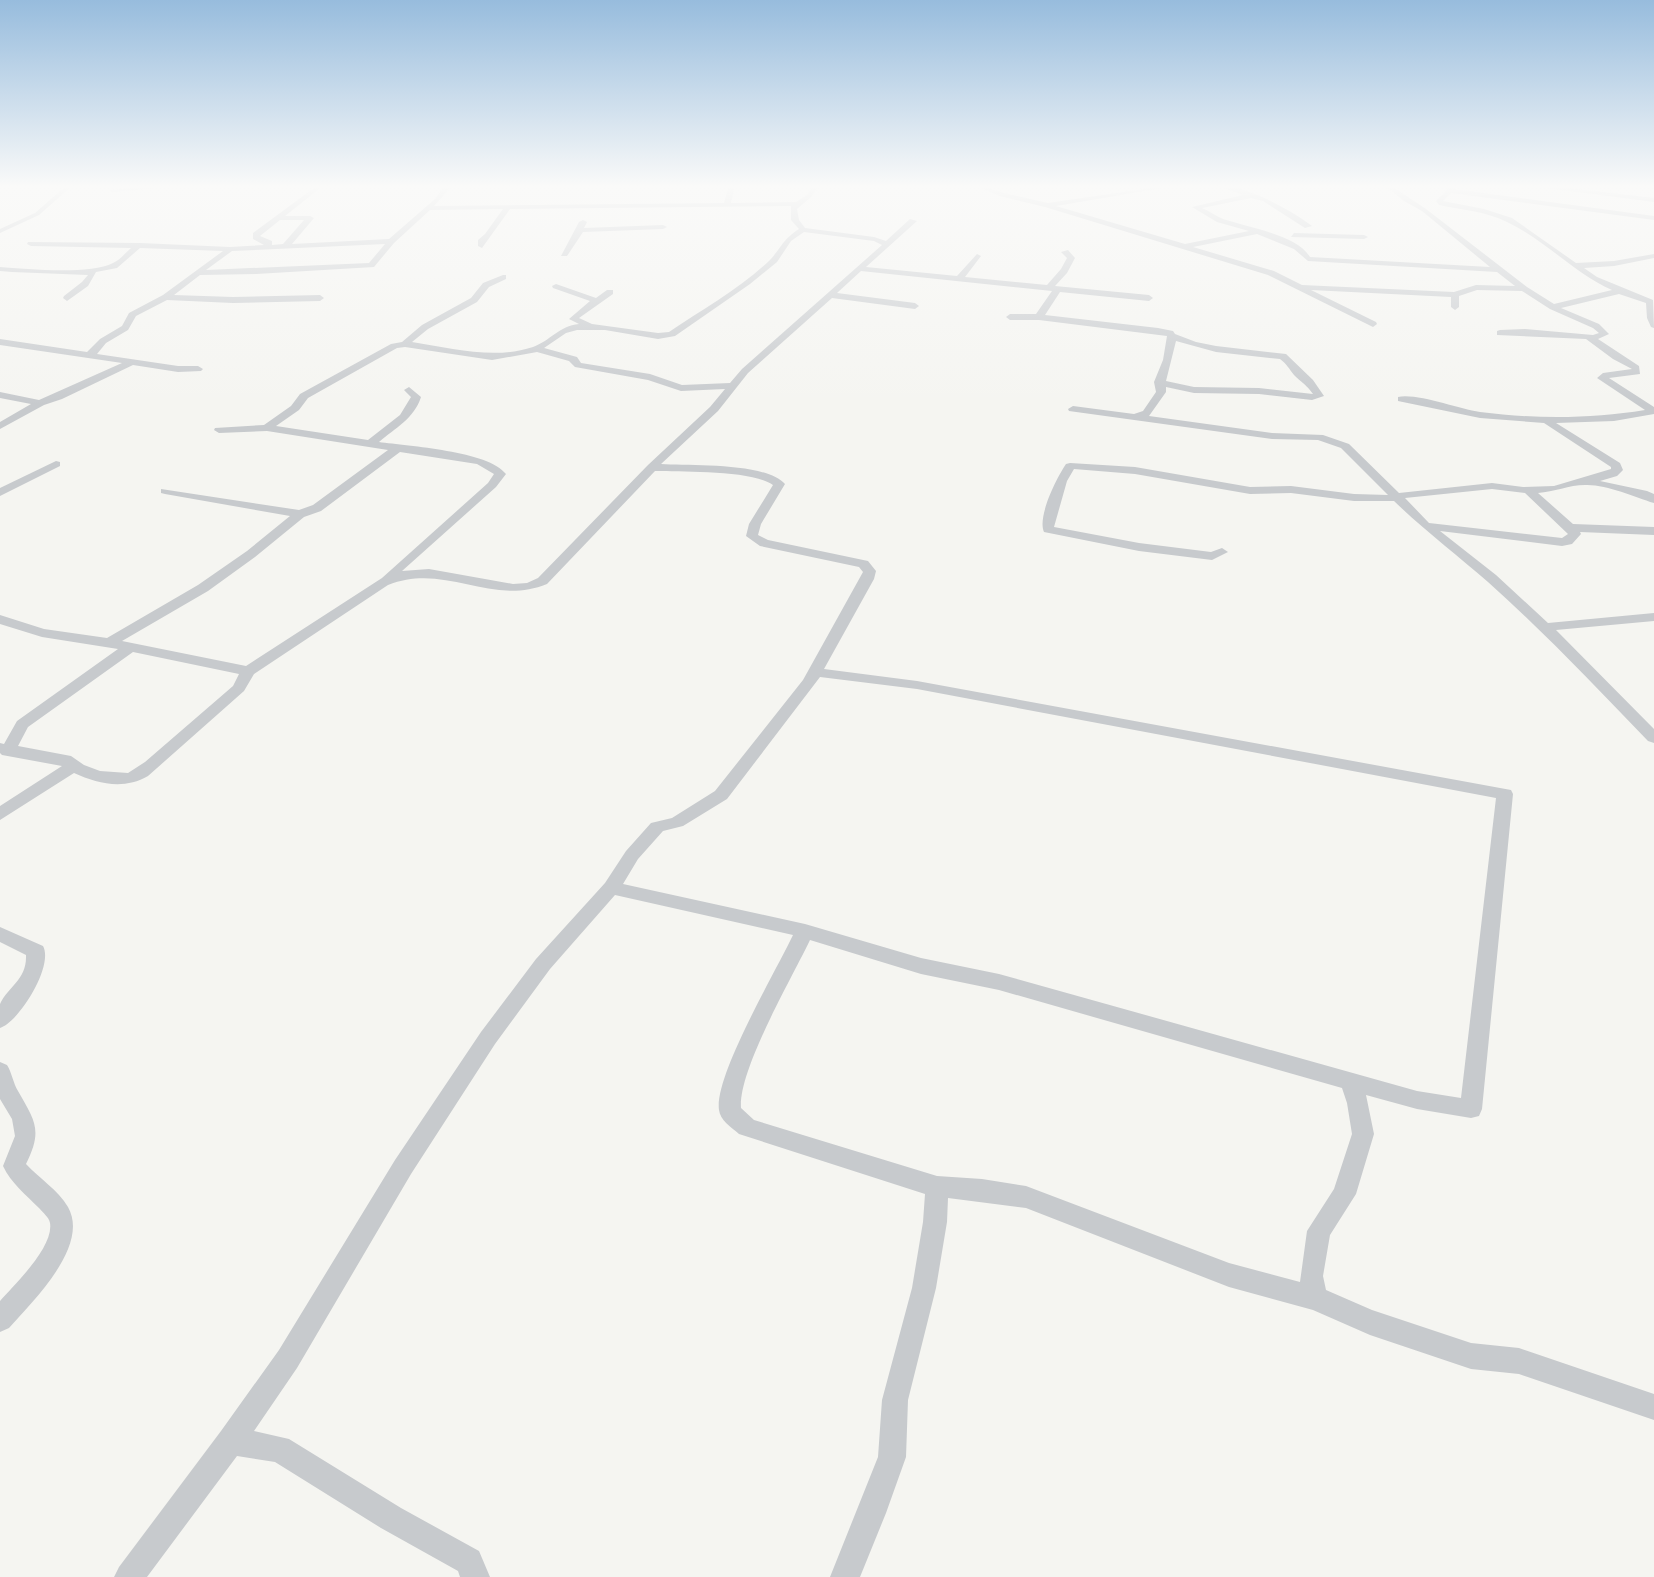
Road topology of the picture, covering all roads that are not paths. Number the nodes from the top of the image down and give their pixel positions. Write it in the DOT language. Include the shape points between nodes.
graph roads {
  1 [pos="122,259"];
  2 [pos="216,259"];
  3 [pos="376,259"];
  4 [pos="775,259"];
  5 [pos="871,259"];
  6 [pos="975,259"];
  7 [pos="1071,259"];
  8 [pos="1225,259"];
  9 [pos="1308,259"];
  10 [pos="1486,259"];
  11 [pos="1565,259"];
  12 [pos="1645,259"];
  13 [pos="1633,262"];
  14 [pos="1574,265"];
  15 [pos="1654,266"];
  16 [pos="0,269"];
  17 [pos="861,269"];
  18 [pos="1502,270"];
  19 [pos="84,272"];
  20 [pos="196,273"];
  21 [pos="502,277"];
  22 [pos="959,279"];
  23 [pos="556,286"];
  24 [pos="1301,287"];
  25 [pos="1053,289"];
  26 [pos="1524,289"];
  27 [pos="1620,291"];
  28 [pos="610,292"];
  29 [pos="831,295"];
  30 [pos="1455,295"];
  31 [pos="166,297"];
  32 [pos="67,298"];
  33 [pos="320,298"];
  34 [pos="1149,298"];
  35 [pos="597,301"];
  36 [pos="915,306"];
  37 [pos="1455,307"];
  38 [pos="1553,307"];
  39 [pos="1010,317"];
  40 [pos="1039,317"];
  41 [pos="1373,324"];
  42 [pos="1654,325"];
  43 [pos="595,327"];
  44 [pos="1500,333"];
  45 [pos="1173,336"];
  46 [pos="1593,338"];
  47 [pos="0,342"];
  48 [pos="405,344"];
  49 [pos="537,349"];
  50 [pos="89,355"];
  51 [pos="132,362"];
  52 [pos="198,369"];
  53 [pos="1159,382"];
  54 [pos="732,386"];
  55 [pos="409,390"];
  56 [pos="0,395"];
  57 [pos="1402,399"];
  58 [pos="40,403"];
  59 [pos="1073,409"];
  60 [pos="1135,417"];
  61 [pos="1551,420"];
  62 [pos="0,426"];
  63 [pos="267,428"];
  64 [pos="219,430"];
  65 [pos="371,444"];
  66 [pos="398,448"];
  67 [pos="56,464"];
  68 [pos="652,467"];
  69 [pos="1586,481"];
  70 [pos="1528,490"];
  71 [pos="165,491"];
  72 [pos="0,493"];
  73 [pos="1399,498"];
  74 [pos="1654,499"];
  75 [pos="300,514"];
  76 [pos="1426,525"];
  77 [pos="1569,527"];
  78 [pos="1654,531"];
  79 [pos="1222,552"];
  80 [pos="407,560"];
  81 [pos="415,573"];
  82 [pos="383,582"];
  83 [pos="1654,617"];
  84 [pos="0,619"];
  85 [pos="1545,627"];
  86 [pos="109,644"];
  87 [pos="128,649"];
  88 [pos="248,671"];
  89 [pos="816,672"];
  90 [pos="1654,738"];
  91 [pos="4,749"];
  92 [pos="72,767"];
  93 [pos="0,814"];
  94 [pos="611,888"];
  95 [pos="805,932"];
  96 [pos="0,934"];
  97 [pos="0,1020"];
  98 [pos="0,1071"];
  99 [pos="1350,1080"];
  100 [pos="7,1167"];
  101 [pos="937,1187"];
  102 [pos="1315,1298"];
  103 [pos="0,1319"];
  104 [pos="1654,1407"];
  105 [pos="231,1441"];
  106 [pos="129,1577"];
  107 [pos="475,1577"];
  108 [pos="845,1577"];
  1 -- 19 [label="street" via="114,266"];
  2 -- 20 [label="street"];
  3 -- 20 [label="street" via="371,265"];
  4 -- 43 [label="street" via="672,334 658,336"];
  5 -- 17 [label="street"];
  6 -- 22 [label="street"];
  7 -- 25 [label="street"];
  8 -- 24 [label="street"];
  9 -- 18 [label="street"];
  10 -- 18 [label="street"];
  11 -- 14 [label="street"];
  12 -- 13 [label="street"];
  13 -- 14 [label="street"];
  13 -- 15 [label="street"];
  14 -- 27 [label="street"];
  16 -- 19 [label="street"];
  17 -- 22 [label="street"];
  17 -- 29 [label="street"];
  18 -- 26 [label="street"];
  19 -- 32 [label="street" via="93,273"];
  20 -- 31 [label="street"];
  21 -- 48 [label="street" via="486,285 474,300 426,327"];
  22 -- 25 [label="street"];
  23 -- 35 [label="street"];
  24 -- 30 [label="street"];
  24 -- 41 [label="street"];
  25 -- 34 [label="street"];
  25 -- 40 [label="street"];
  26 -- 30 [label="street" via="1476,287"];
  26 -- 38 [label="street"];
  27 -- 38 [label="street"];
  27 -- 42 [label="street" via="1650,302"];
  28 -- 35 [label="street"];
  29 -- 36 [label="street"];
  29 -- 54 [label="street"];
  30 -- 37 [label="street"];
  31 -- 33 [label="street"];
  31 -- 50 [label="street" via="132,315 127,328 100,343 97,351"];
  35 -- 43 [label="street" via="573,319"];
  38 -- 46 [label="street" via="1605,334"];
  39 -- 40 [label="street"];
  40 -- 45 [label="street"];
  43 -- 49 [label="street" via="562,331"];
  44 -- 46 [label="street"];
  45 -- 53 [label="street"];
  45 -- 53 [label="street" via="1216,349 1283,356 1319,396 1250,390 1209,392"];
  46 -- 61 [label="street" via="1616,357 1644,372 1602,378 1654,411 1614,418"];
  47 -- 50 [label="street"];
  48 -- 49 [label="street" via="492,357"];
  48 -- 63 [label="street" via="394,346 303,396 295,408"];
  49 -- 54 [label="street" via="574,359 578,365 650,377 681,388"];
  50 -- 51 [label="street"];
  51 -- 52 [label="street"];
  51 -- 58 [label="street"];
  53 -- 60 [label="street" via="1161,392 1155,402 1147,413"];
  54 -- 68 [label="street" via="714,409"];
  55 -- 65 [label="street" via="416,397 414,406"];
  56 -- 58 [label="street"];
  57 -- 61 [label="street" via="1455,411"];
  58 -- 62 [label="street"];
  59 -- 60 [label="street"];
  60 -- 73 [label="street" via="1272,436 1333,440 1346,446"];
  61 -- 69 [label="street" via="1552,425 1616,465 1613,474"];
  63 -- 64 [label="street"];
  63 -- 65 [label="street"];
  65 -- 66 [label="street"];
  66 -- 75 [label="street" via="317,508"];
  66 -- 80 [label="street" via="484,463 500,474"];
  67 -- 72 [label="street"];
  68 -- 81 [label="street" via="550,571 542,584 513,588"];
  68 -- 89 [label="street" via="772,477 779,484 752,529 755,540 868,567 867,579"];
  69 -- 70 [label="street"];
  69 -- 74 [label="street"];
  70 -- 73 [label="street" via="1492,486 1406,494"];
  70 -- 77 [label="street"];
  71 -- 75 [label="street"];
  73 -- 76 [label="street"];
  73 -- 79 [label="street" via="1289,489 1245,491 1106,466 1070,466 1047,524 1062,533 1149,548 1212,556"];
  75 -- 86 [label="street" via="203,588"];
  76 -- 77 [label="street" via="1562,542 1575,534"];
  76 -- 85 [label="street"];
  77 -- 78 [label="street"];
  80 -- 81 [label="street" via="405,568"];
  80 -- 82 [label="street"];
  81 -- 82 [label="street"];
  82 -- 88 [label="street"];
  83 -- 85 [label="street"];
  84 -- 86 [label="street" via="42,633"];
  85 -- 90 [label="street"];
  86 -- 87 [label="street"];
  87 -- 88 [label="street"];
  87 -- 91 [label="street" via="22,724"];
  88 -- 92 [label="street" via="239,688 134,777 111,778"];
  89 -- 94 [label="street" via="721,795 677,822 657,827 632,855"];
  89 -- 99 [label="street" via="917,685 1505,794 1472,1109 1417,1100"];
  91 -- 92 [label="street" via="65,760"];
  92 -- 93 [label="street"];
  94 -- 95 [label="street"];
  94 -- 105 [label="street" via="543,964 488,1038 391,1188 288,1359"];
  95 -- 99 [label="street"];
  95 -- 101 [label="street" via="738,1067 729,1095 730,1112 747,1127"];
  96 -- 97 [label="street" via="36,951 37,958 22,990"];
  98 -- 100 [label="street" via="28,1135"];
  99 -- 102 [label="street" via="1363,1134 1344,1194 1319,1231 1311,1276"];
  100 -- 103 [label="street" via="60,1215 63,1227 60,1243 49,1260"];
  101 -- 102 [label="street" via="1026,1197 1229,1275"];
  101 -- 108 [label="street" via="924,1288 895,1400 892,1457"];
  102 -- 104 [label="street" via="1370,1322 1471,1356 1519,1361"];
  105 -- 106 [label="street"];
  105 -- 107 [label="street" via="279,1449 469,1561"];
}
